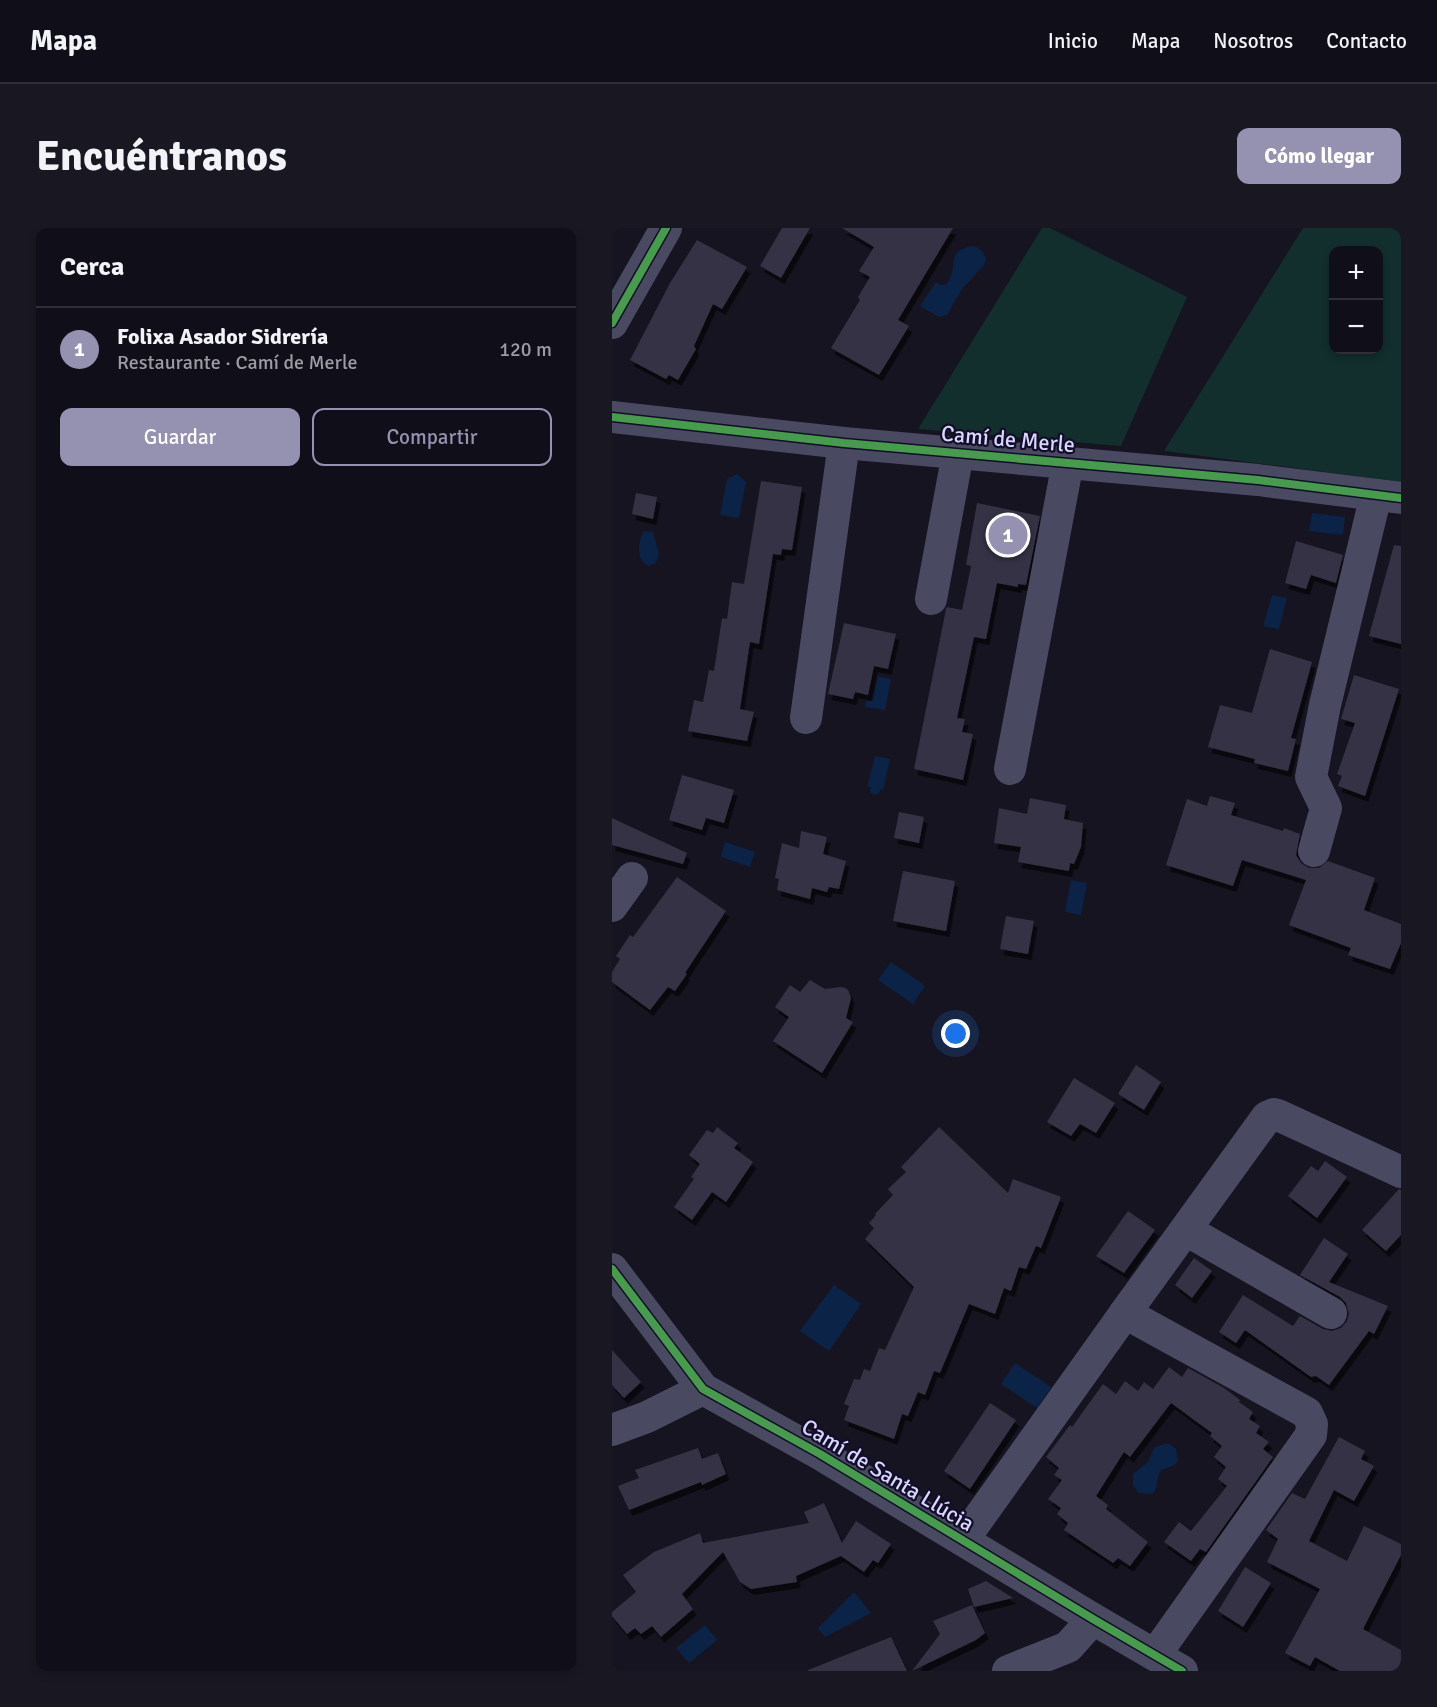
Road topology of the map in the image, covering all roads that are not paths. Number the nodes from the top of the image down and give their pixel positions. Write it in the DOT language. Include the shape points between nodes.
graph roads {
  1 [pos="666,228"];
  2 [pos="612,323"];
  3 [pos="612,417"];
  4 [pos="844,443"];
  5 [pos="958,453"];
  6 [pos="1068,462"];
  7 [pos="1389,496"];
  8 [pos="931,599"];
  9 [pos="806,718"];
  10 [pos="1010,769"];
  11 [pos="1314,851"];
  12 [pos="632,878"];
  13 [pos="612,906"];
  14 [pos="1401,1172"];
  15 [pos="1186,1230"];
  16 [pos="612,1269"];
  17 [pos="1125,1313"];
  18 [pos="1331,1313"];
  19 [pos="703,1389"];
  20 [pos="612,1430"];
  21 [pos="963,1540"];
  22 [pos="1093,1619"];
  23 [pos="1155,1655"];
  24 [pos="1008,1671"];
  25 [pos="1182,1671"];
  1 -- 2 [label="street"];
  3 -- 4 [label="street, Camí de Merle"];
  4 -- 5 [label="street, Camí de Merle"];
  4 -- 9 [label="street"];
  5 -- 6 [label="street, Camí de Merle"];
  5 -- 8 [label="street"];
  6 -- 7 [label="street, Camí de Merle"];
  6 -- 10 [label="street"];
  7 -- 11 [label="street" via="1325,705 1311,777 1326,808"];
  12 -- 13 [label="street"];
  14 -- 15 [label="street" via="1274,1114 1267,1117"];
  15 -- 17 [label="street"];
  15 -- 18 [label="street"];
  16 -- 19 [label="street, Camí de Santa Llúcia"];
  17 -- 21 [label="street"];
  17 -- 23 [label="street" via="1307,1413 1312,1424 1311,1435"];
  19 -- 20 [label="street"];
  19 -- 21 [label="street, Camí de Santa Llúcia"];
  21 -- 22 [label="street, Camí de Santa Llúcia"];
  22 -- 23 [label="street, Camí de Santa Llúcia"];
  22 -- 24 [label="street" via="1068,1647"];
  23 -- 25 [label="street, Camí de Santa Llúcia"];
}
